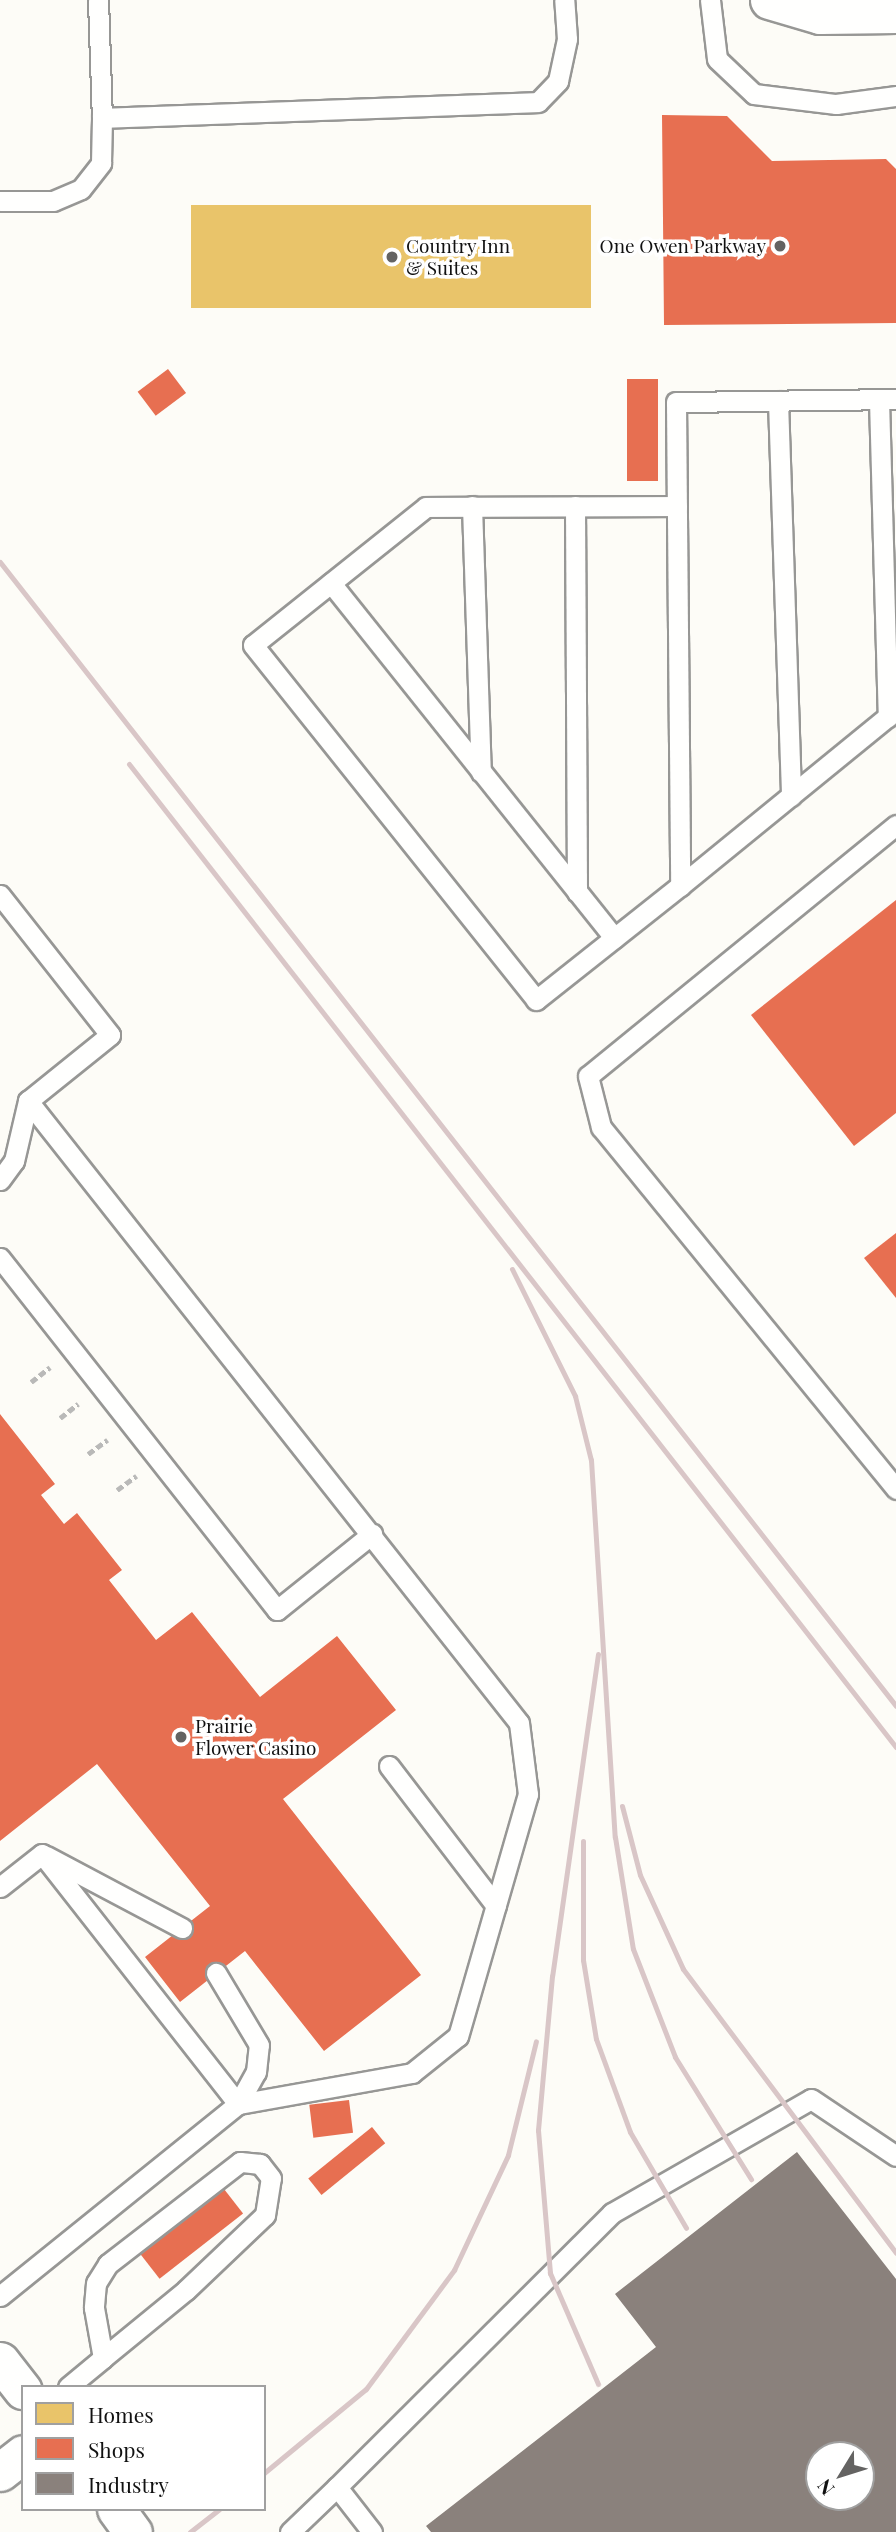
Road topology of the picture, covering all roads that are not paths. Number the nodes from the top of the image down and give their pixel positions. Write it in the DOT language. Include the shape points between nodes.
graph roads {
  1 [pos="98,0"];
  2 [pos="564,0"];
  3 [pos="710,0"];
  4 [pos="769,0"];
  5 [pos="896,14"];
  6 [pos="896,96"];
  7 [pos="102,118"];
  8 [pos="0,201"];
  9 [pos="887,400"];
  10 [pos="778,401"];
  11 [pos="472,506"];
  12 [pos="575,506"];
  13 [pos="677,506"];
  14 [pos="331,583"];
  15 [pos="892,713"];
  16 [pos="481,772"];
  17 [pos="790,796"];
  18 [pos="896,825"];
  19 [pos="680,886"];
  20 [pos="577,892"];
  21 [pos="0,895"];
  22 [pos="614,938"];
  23 [pos="28,1101"];
  24 [pos="0,1181"];
  25 [pos="0,1258"];
  26 [pos="896,1489"];
  27 [pos="372,1534"];
  28 [pos="389,1766"];
  29 [pos="42,1854"];
  30 [pos="0,1887"];
  31 [pos="496,1906"];
  32 [pos="183,1928"];
  33 [pos="216,1973"];
  34 [pos="238,2104"];
  35 [pos="896,2156"];
  36 [pos="0,2296"];
  37 [pos="103,2358"];
  38 [pos="0,2361"];
  39 [pos="70,2385"];
  40 [pos="21,2387"];
  41 [pos="21,2456"];
  42 [pos="0,2472"];
  43 [pos="337,2487"];
  44 [pos="117,2511"];
  45 [pos="133,2532"];
  46 [pos="290,2532"];
  47 [pos="372,2532"];
  1 -- 7 [label="lane"];
  2 -- 7 [label="lane" via="567,39 558,81 538,102"];
  3 -- 6 [label="lane" via="717,59 754,94 836,104"];
  4 -- 5 [label="street" via="820,15"];
  7 -- 8 [label="lane" via="101,163 81,189 53,201"];
  9 -- 10 [label="lane"];
  9 -- 15 [label="lane"];
  10 -- 13 [label="lane" via="676,402"];
  10 -- 17 [label="lane"];
  11 -- 12 [label="lane"];
  11 -- 14 [label="lane" via="426,507"];
  11 -- 16 [label="lane"];
  12 -- 13 [label="lane"];
  12 -- 20 [label="lane"];
  13 -- 19 [label="lane"];
  14 -- 16 [label="lane"];
  14 -- 22 [label="lane" via="253,645 424,860 536,1000"];
  15 -- 17 [label="lane"];
  16 -- 20 [label="lane"];
  17 -- 19 [label="lane"];
  18 -- 26 [label="lane" via="588,1076 601,1127"];
  19 -- 22 [label="lane"];
  20 -- 22 [label="lane"];
  21 -- 23 [label="lane" via="110,1035"];
  23 -- 24 [label="lane" via="14,1161"];
  23 -- 27 [label="lane"];
  25 -- 27 [label="lane" via="277,1610"];
  27 -- 31 [label="lane" via="519,1723 528,1794"];
  28 -- 31 [label="lane"];
  29 -- 30 [label="lane"];
  29 -- 32 [label="lane"];
  29 -- 34 [label="lane"];
  31 -- 34 [label="lane" via="458,2036 412,2073"];
  33 -- 34 [label="lane" via="259,2045 256,2072"];
  34 -- 36 [label="lane"];
  35 -- 43 [label="lane" via="811,2099 612,2213"];
  37 -- 37 [label="lane" via="265,2215 271,2178 260,2164 240,2162 108,2264 96,2284 94,2308"];
  37 -- 39 [label="lane"];
  38 -- 40 [label="street"];
  41 -- 42 [label="street"];
  43 -- 46 [label="lane"];
  43 -- 47 [label="lane"];
  44 -- 45 [label="street"];
}
